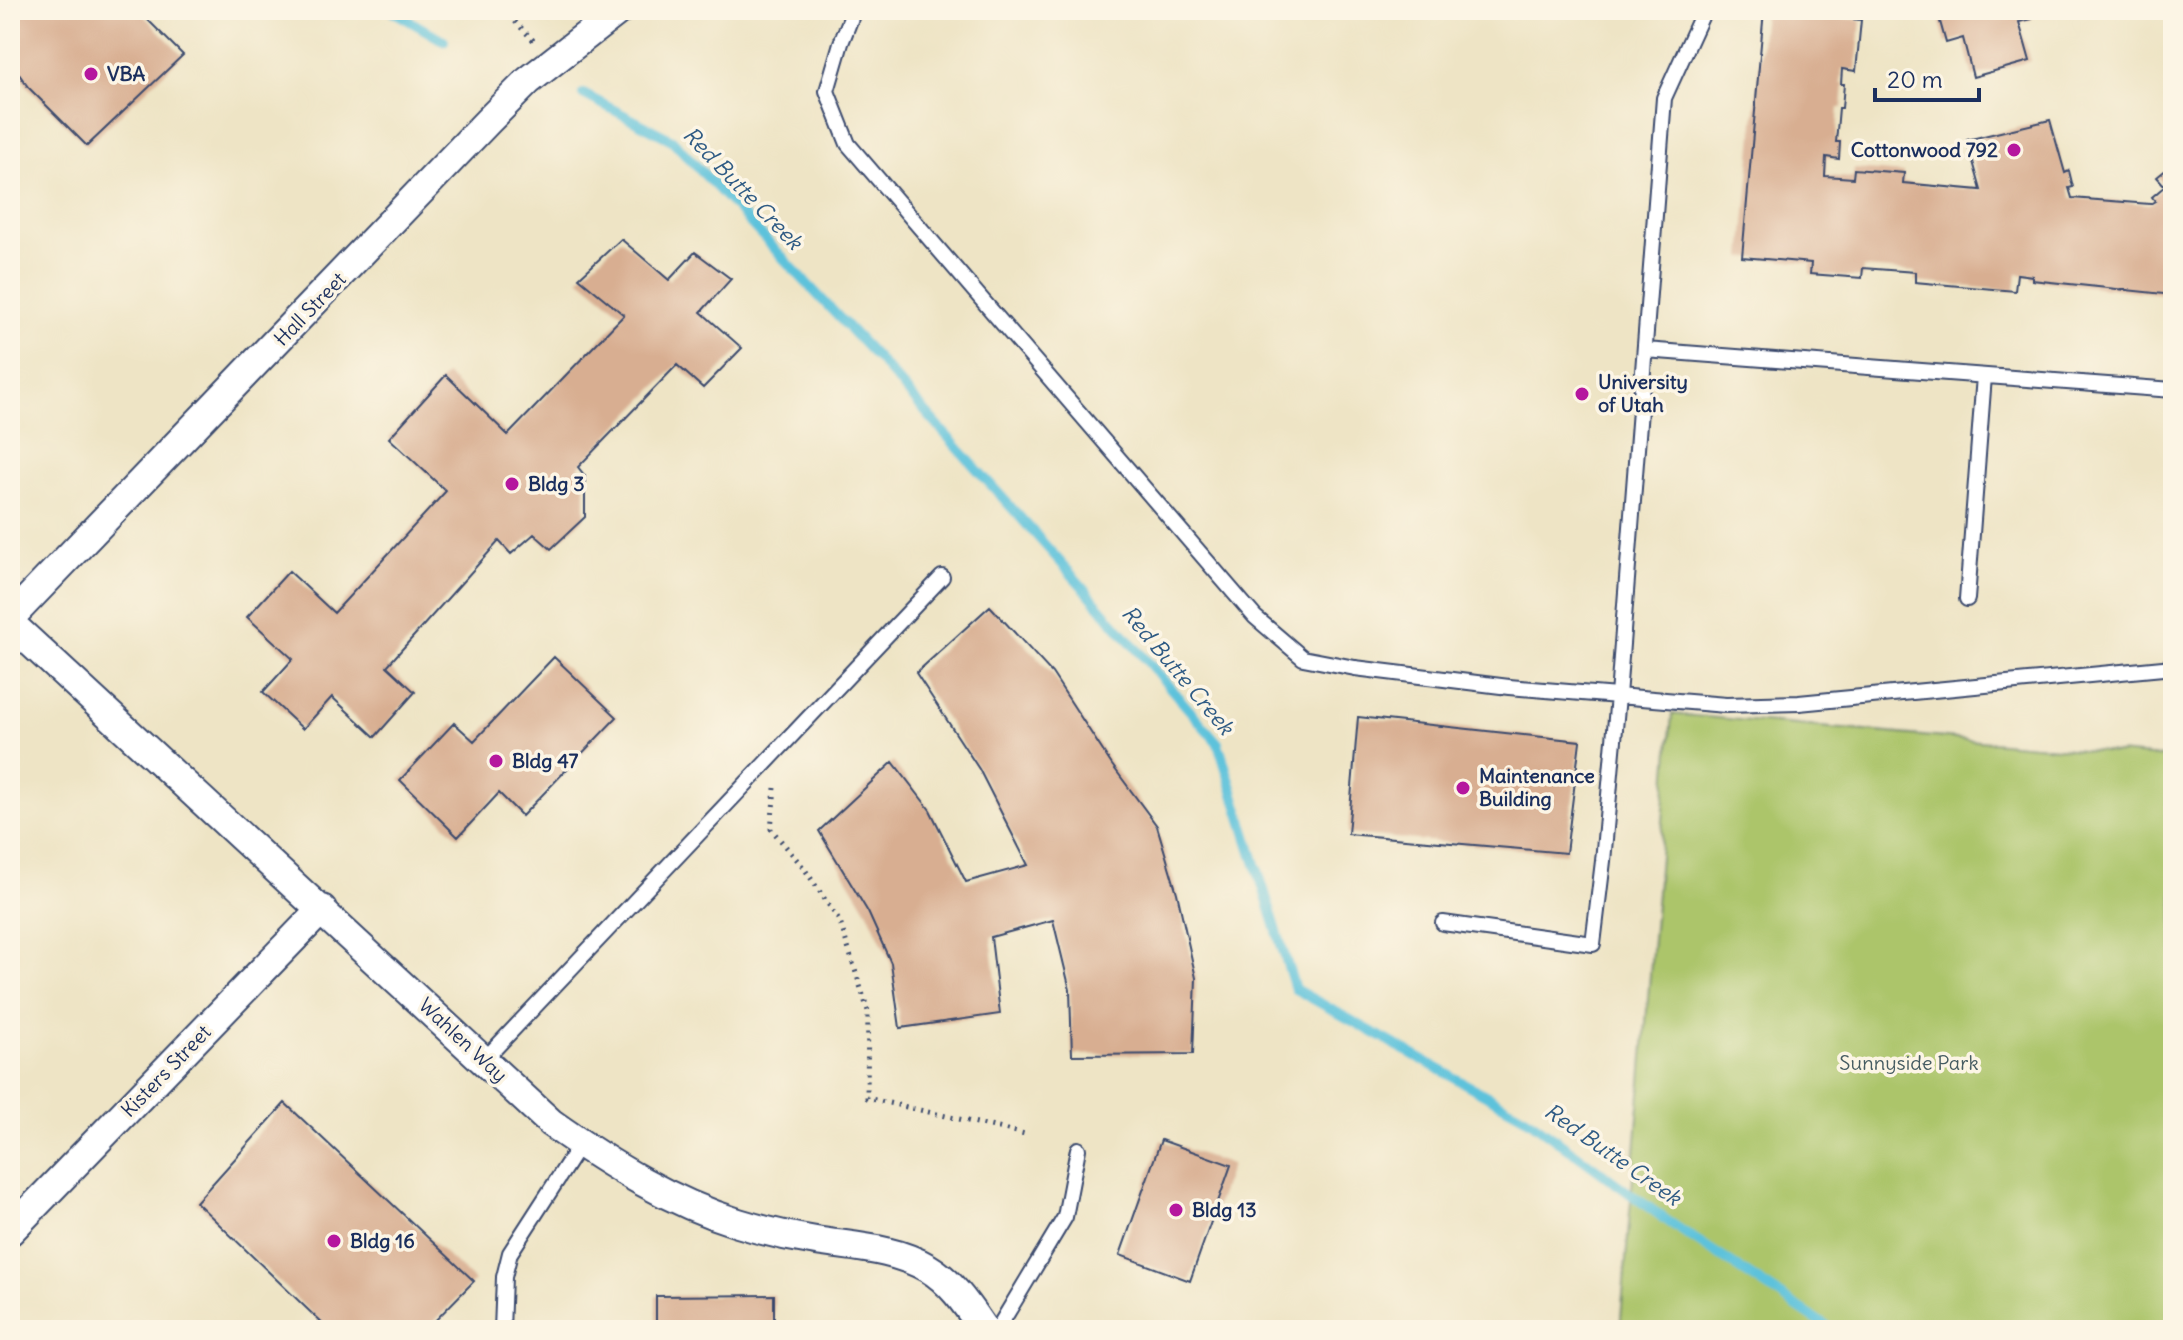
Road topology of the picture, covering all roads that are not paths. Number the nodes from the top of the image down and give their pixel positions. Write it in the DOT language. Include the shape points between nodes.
graph roads {
  1 [pos="619,10"];
  2 [pos="854,10"];
  3 [pos="1701,10"];
  4 [pos="1645,350"];
  5 [pos="1984,376"];
  6 [pos="2173,390"];
  7 [pos="942,577"];
  8 [pos="1967,599"];
  9 [pos="10,621"];
  10 [pos="2173,667"];
  11 [pos="1618,696"];
  12 [pos="322,909"];
  13 [pos="1443,923"];
  14 [pos="484,1060"];
  15 [pos="581,1143"];
  16 [pos="1078,1149"];
  17 [pos="10,1231"];
  18 [pos="502,1330"];
  19 [pos="984,1330"];
  20 [pos="997,1330"];
  1 -- 9 [label="street, Hall Street" via="498,111"];
  2 -- 11 [label="lane" via="827,91 848,144 1255,617 1303,658"];
  3 -- 4 [label="lane" via="1664,98"];
  4 -- 5 [label="lane"];
  4 -- 11 [label="lane"];
  5 -- 6 [label="lane"];
  5 -- 8 [label="lane"];
  7 -- 14 [label="lane"];
  9 -- 12 [label="street, Wahlen Way"];
  10 -- 11 [label="lane" via="1799,703 1726,705"];
  11 -- 13 [label="lane" via="1593,944"];
  12 -- 14 [label="street, Wahlen Way"];
  12 -- 17 [label="street, Kisters Street"];
  14 -- 15 [label="street, Wahlen Way" via="551,1123"];
  15 -- 18 [label="lane" via="510,1253"];
  15 -- 19 [label="street, Wahlen Way" via="652,1187 737,1223 908,1258 961,1295"];
  16 -- 20 [label="lane" via="1065,1217"];
}
